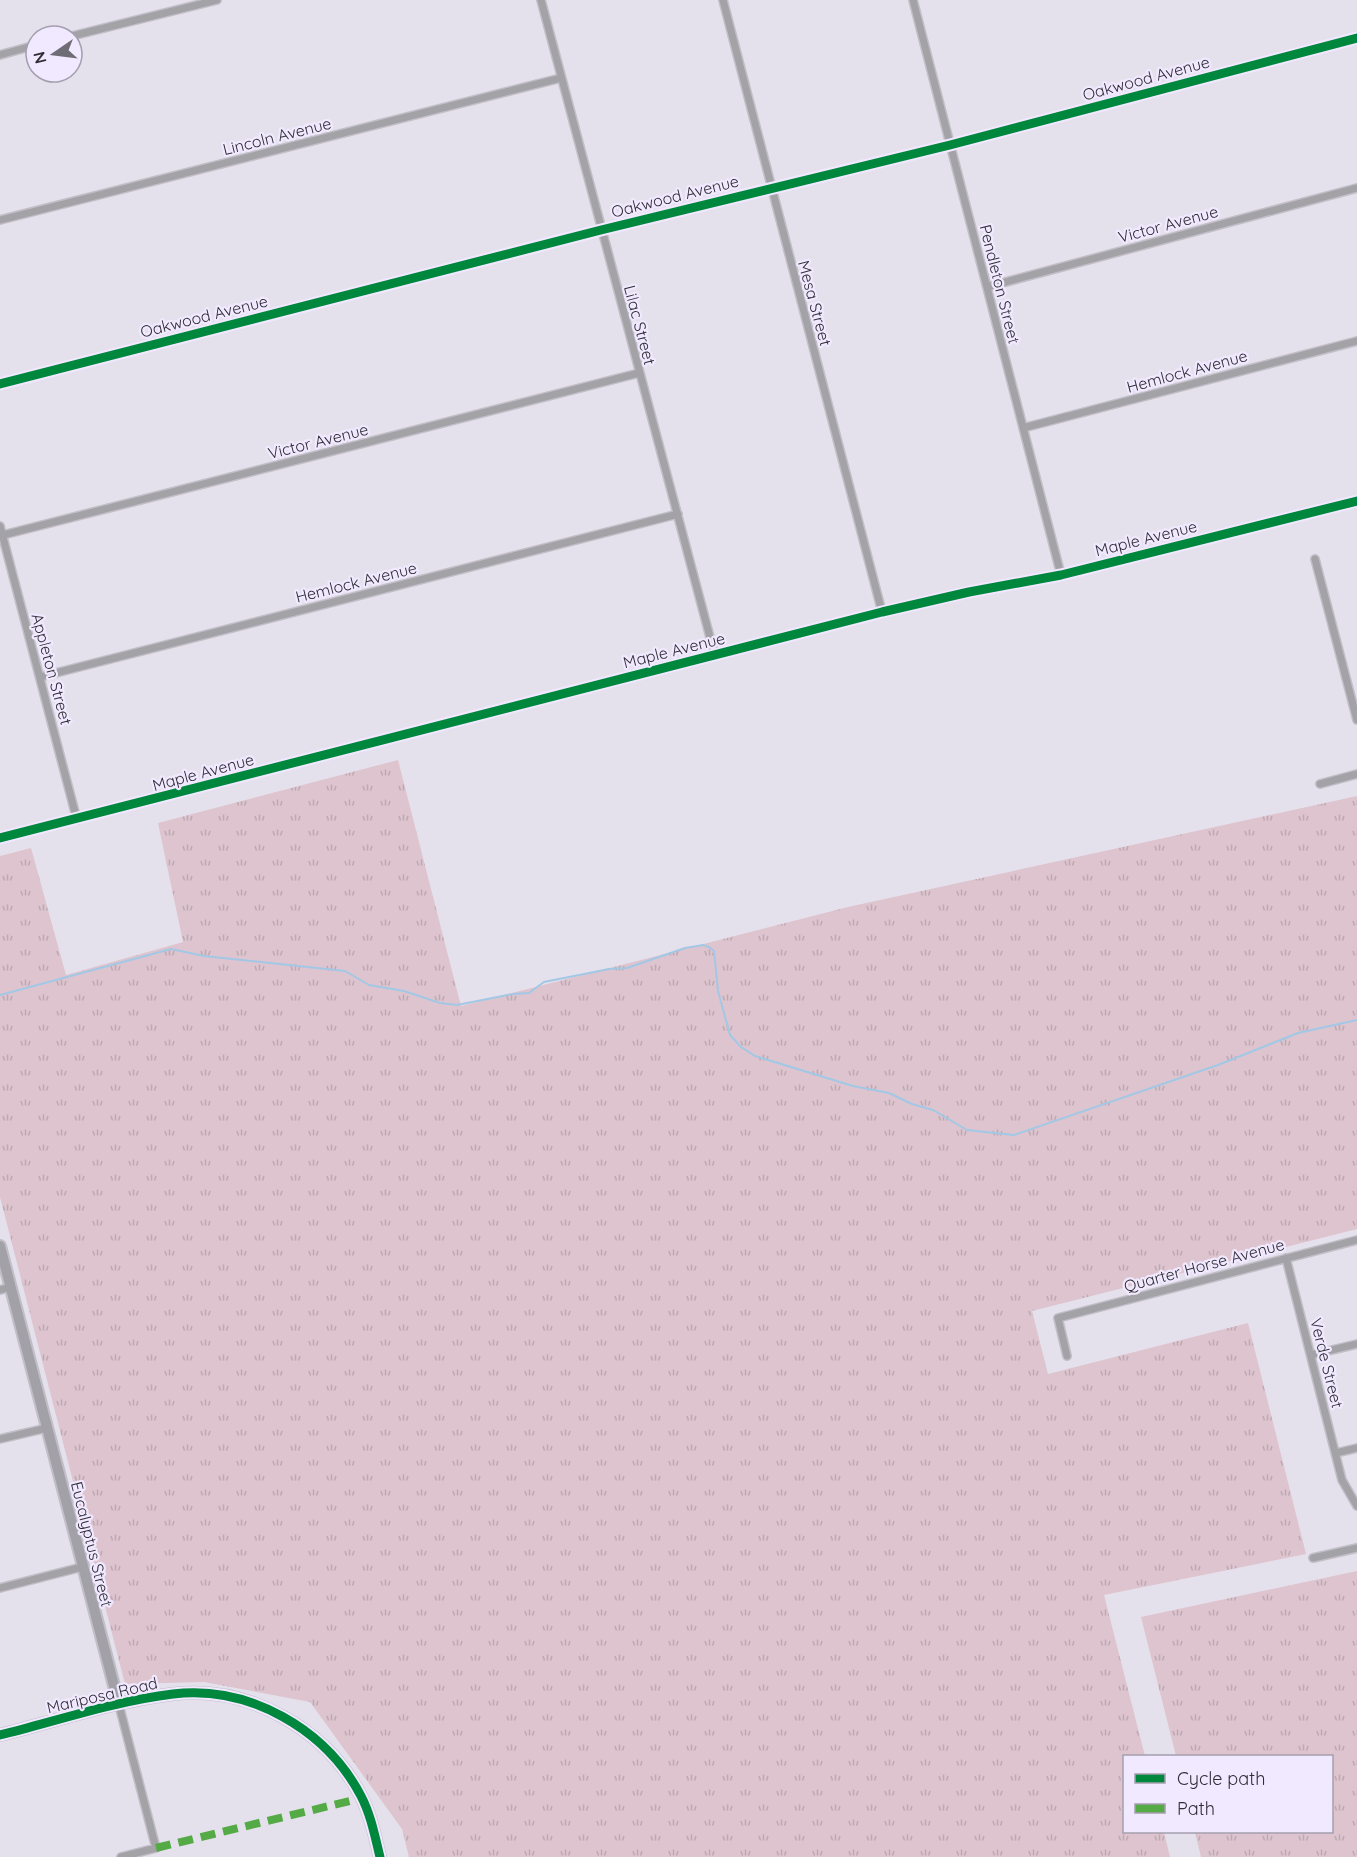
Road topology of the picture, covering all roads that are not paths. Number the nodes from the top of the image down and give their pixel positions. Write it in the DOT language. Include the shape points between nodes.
graph roads {
  1 [pos="217,0"];
  2 [pos="541,0"];
  3 [pos="723,0"];
  4 [pos="913,0"];
  5 [pos="84,33"];
  6 [pos="1357,38"];
  7 [pos="24,48"];
  8 [pos="0,55"];
  9 [pos="561,78"];
  10 [pos="950,145"];
  11 [pos="771,188"];
  12 [pos="1357,188"];
  13 [pos="0,220"];
  14 [pos="601,230"];
  15 [pos="987,286"];
  16 [pos="1357,341"];
  17 [pos="639,373"];
  18 [pos="0,384"];
  19 [pos="1023,428"];
  20 [pos="1357,501"];
  21 [pos="678,514"];
  22 [pos="0,526"];
  23 [pos="3,535"];
  24 [pos="1315,559"];
  25 [pos="1061,575"];
  26 [pos="882,612"];
  27 [pos="715,656"];
  28 [pos="40,677"];
  29 [pos="1357,720"];
  30 [pos="1357,774"];
  31 [pos="1320,784"];
  32 [pos="76,820"];
  33 [pos="0,838"];
  34 [pos="1357,1240"];
  35 [pos="0,1246"];
  36 [pos="1286,1258"];
  37 [pos="5,1288"];
  38 [pos="1357,1344"];
  39 [pos="1311,1355"];
  40 [pos="1067,1356"];
  41 [pos="47,1428"];
  42 [pos="0,1439"];
  43 [pos="1357,1448"];
  44 [pos="1336,1453"];
  45 [pos="1357,1506"];
  46 [pos="1357,1548"];
  47 [pos="1313,1558"];
  48 [pos="82,1567"];
  49 [pos="0,1588"];
  50 [pos="118,1705"];
  51 [pos="0,1735"];
  52 [pos="121,1857"];
  53 [pos="380,1857"];
  1 -- 5 [label="street"];
  2 -- 9 [label="street, Lilac Street"];
  3 -- 11 [label="street, Mesa Street"];
  4 -- 10 [label="street, Pendleton Street"];
  6 -- 10 [label="street, Oakwood Avenue"];
  7 -- 8 [label="street"];
  9 -- 13 [label="street, Lincoln Avenue"];
  9 -- 14 [label="street, Lilac Street"];
  10 -- 11 [label="street, Oakwood Avenue"];
  10 -- 15 [label="street, Pendleton Street"];
  11 -- 14 [label="street, Oakwood Avenue"];
  11 -- 26 [label="street, Mesa Street"];
  12 -- 15 [label="street, Victor Avenue"];
  14 -- 17 [label="street, Lilac Street"];
  14 -- 18 [label="street, Oakwood Avenue"];
  15 -- 19 [label="street, Pendleton Street"];
  16 -- 19 [label="street, Hemlock Avenue"];
  17 -- 21 [label="street, Lilac Street"];
  17 -- 23 [label="street, Victor Avenue"];
  19 -- 25 [label="street, Pendleton Street"];
  20 -- 25 [label="street, Maple Avenue"];
  21 -- 27 [label="street, Lilac Street"];
  21 -- 28 [label="street, Hemlock Avenue"];
  22 -- 23 [label="street, Appleton Street"];
  23 -- 28 [label="street, Appleton Street"];
  24 -- 29 [label="street"];
  25 -- 26 [label="street, Maple Avenue"];
  26 -- 27 [label="street, Maple Avenue"];
  27 -- 32 [label="street, Maple Avenue"];
  28 -- 32 [label="street, Appleton Street"];
  30 -- 31 [label="street"];
  32 -- 33 [label="street, Maple Avenue"];
  34 -- 36 [label="street, Quarter Horse Avenue"];
  35 -- 37 [label="main road, Eucalyptus Street"];
  36 -- 39 [label="street, Verde Street"];
  36 -- 40 [label="street, Quarter Horse Avenue" via="1058,1317"];
  37 -- 41 [label="main road, Eucalyptus Street"];
  38 -- 39 [label="street"];
  39 -- 44 [label="street, Verde Street"];
  41 -- 42 [label="street"];
  41 -- 48 [label="main road, Eucalyptus Street"];
  43 -- 44 [label="street"];
  44 -- 45 [label="street, Verde Street" via="1342,1480"];
  46 -- 47 [label="street"];
  48 -- 49 [label="street"];
  48 -- 50 [label="main road, Eucalyptus Street"];
  50 -- 51 [label="main road, Mariposa Road"];
  50 -- 52 [label="street, Eucalyptus Street" via="156,1848"];
  50 -- 53 [label="main road, Mariposa Road" via="172,1694 200,1694 248,1702 280,1715 312,1736 344,1769 366,1808"];
}
